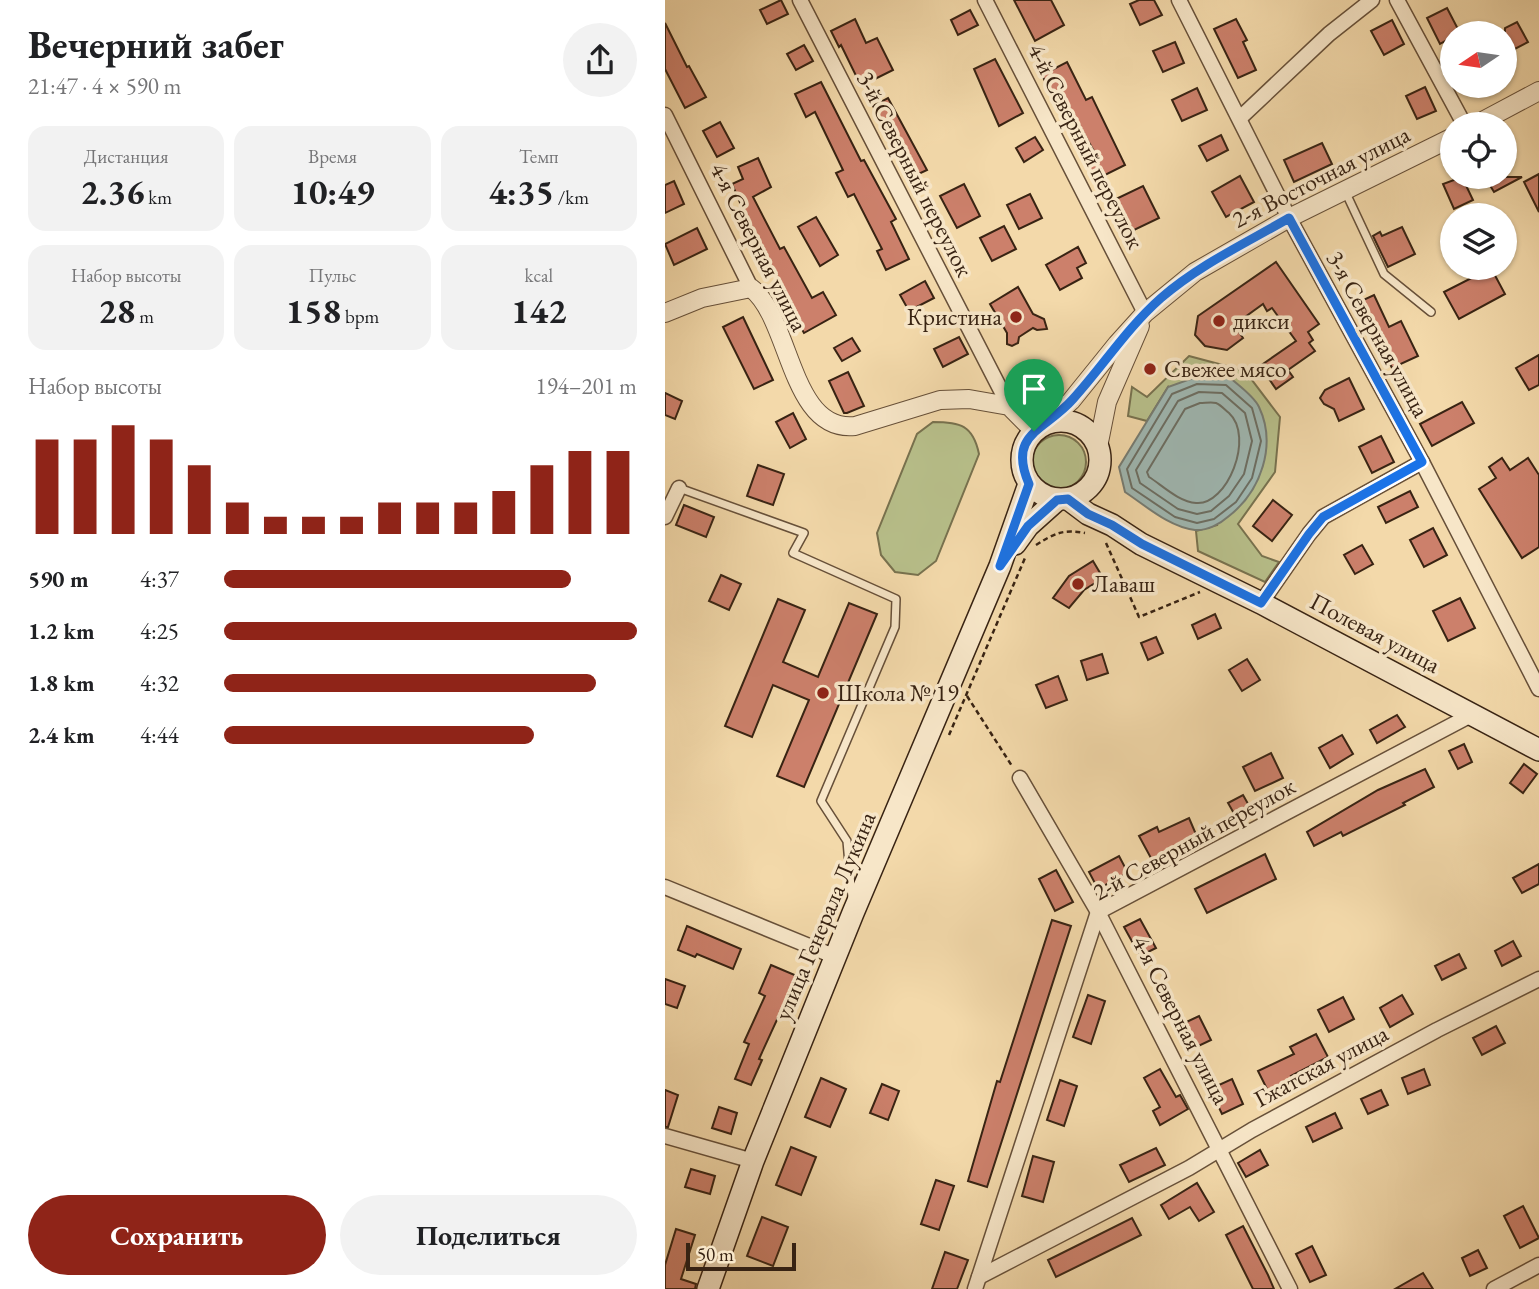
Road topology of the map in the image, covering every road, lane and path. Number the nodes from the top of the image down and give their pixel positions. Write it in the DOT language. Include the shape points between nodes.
graph roads {
  1 [pos="800,0"];
  2 [pos="985,0"];
  3 [pos="1179,0"];
  4 [pos="1372,0"];
  5 [pos="1397,0"];
  6 [pos="1539,91"];
  7 [pos="1458,112"];
  8 [pos="1500,112"];
  9 [pos="665,115"];
  10 [pos="1240,118"];
  11 [pos="1440,144"];
  12 [pos="1345,191"];
  13 [pos="1289,218"];
  14 [pos="751,288"];
  15 [pos="1431,312"];
  16 [pos="665,313"];
  17 [pos="1146,313"];
  18 [pos="1009,406"];
  19 [pos="1040,427"];
  20 [pos="1098,447"];
  21 [pos="1422,462"];
  22 [pos="1093,482"];
  23 [pos="1029,484"];
  24 [pos="679,488"];
  25 [pos="1062,499"];
  26 [pos="665,517"];
  27 [pos="1107,531"];
  28 [pos="1000,566"];
  29 [pos="1208,590"];
  30 [pos="1261,603"];
  31 [pos="1539,689"];
  32 [pos="967,696"];
  33 [pos="1473,714"];
  34 [pos="1539,750"];
  35 [pos="1020,778"];
  36 [pos="665,887"];
  37 [pos="1098,912"];
  38 [pos="853,913"];
  39 [pos="836,957"];
  40 [pos="1539,979"];
  41 [pos="665,1136"];
  42 [pos="1219,1149"];
  43 [pos="753,1161"];
  44 [pos="1539,1265"];
  45 [pos="977,1283"];
  46 [pos="708,1289"];
  47 [pos="1290,1289"];
  48 [pos="1494,1289"];
  1 -- 18 [label="street, 3-й Северный переулок"];
  2 -- 17 [label="street, 4-й Северный переулок"];
  3 -- 10 [label="street, 3-я Северная улица"];
  4 -- 10 [label="street"];
  5 -- 7 [label="street"];
  6 -- 8 [label="street"];
  9 -- 14 [label="street, 4-я Северная улица"];
  10 -- 13 [label="street, 3-я Северная улица"];
  11 -- 12 [label="street, 2-я Восточная улица"];
  12 -- 13 [label="street, 2-я Восточная улица"];
  12 -- 15 [label="lane" via="1384,274"];
  13 -- 17 [label="street, 2-я Восточная улица" via="1195,272"];
  13 -- 21 [label="street, 3-я Северная улица"];
  14 -- 16 [label="street" via="702,298"];
  14 -- 18 [label="street, 4-я Северная улица" via="771,313 805,394 823,417 841,427 940,400 969,399"];
  17 -- 19 [label="street, 2-я Восточная улица" via="1072,401"];
  17 -- 20 [label="street, 2-я Восточная улица" via="1107,402"];
  18 -- 19 [label="street"];
  19 -- 20 [label="main road" via="1071,422 1092,436"];
  19 -- 23 [label="main road" via="1023,447 1021,466"];
  20 -- 22 [label="main road" via="1100,466"];
  21 -- 30 [label="street" via="1323,517"];
  21 -- 31 [label="street, 3-я Северная улица"];
  22 -- 25 [label="main road" via="1082,494"];
  22 -- 27 [label="main road"];
  23 -- 25 [label="main road" via="1041,495"];
  23 -- 28 [label="main road, улица Генерала Лукина"];
  24 -- 26 [label="street"];
  24 -- 38 [label="lane" via="804,533 793,553 896,599 895,627 821,801 847,841"];
  25 -- 27 [label="main road, Полевая улица"];
  25 -- 28 [label="main road, улица Генерала Лукина" via="1022,533"];
  27 -- 29 [label="path" via="1139,617"];
  27 -- 30 [label="main road, Полевая улица"];
  28 -- 38 [label="main road, улица Генерала Лукина"];
  30 -- 33 [label="main road, Полевая улица"];
  32 -- 35 [label="path"];
  33 -- 34 [label="main road, Полевая улица"];
  33 -- 37 [label="street, 2-й Северный переулок"];
  35 -- 37 [label="street, 4-я Северная улица"];
  36 -- 39 [label="street"];
  37 -- 42 [label="street, 4-я Северная улица"];
  37 -- 45 [label="street, 2-й Северный переулок"];
  38 -- 39 [label="main road, улица Генерала Лукина"];
  39 -- 43 [label="main road, улица Генерала Лукина"];
  40 -- 42 [label="street, Гжатская улица"];
  41 -- 43 [label="street"];
  42 -- 45 [label="street, Гжатская улица"];
  42 -- 47 [label="street, 4-я Северная улица"];
  43 -- 46 [label="main road, улица Генерала Лукина"];
  44 -- 48 [label="street"];
}
